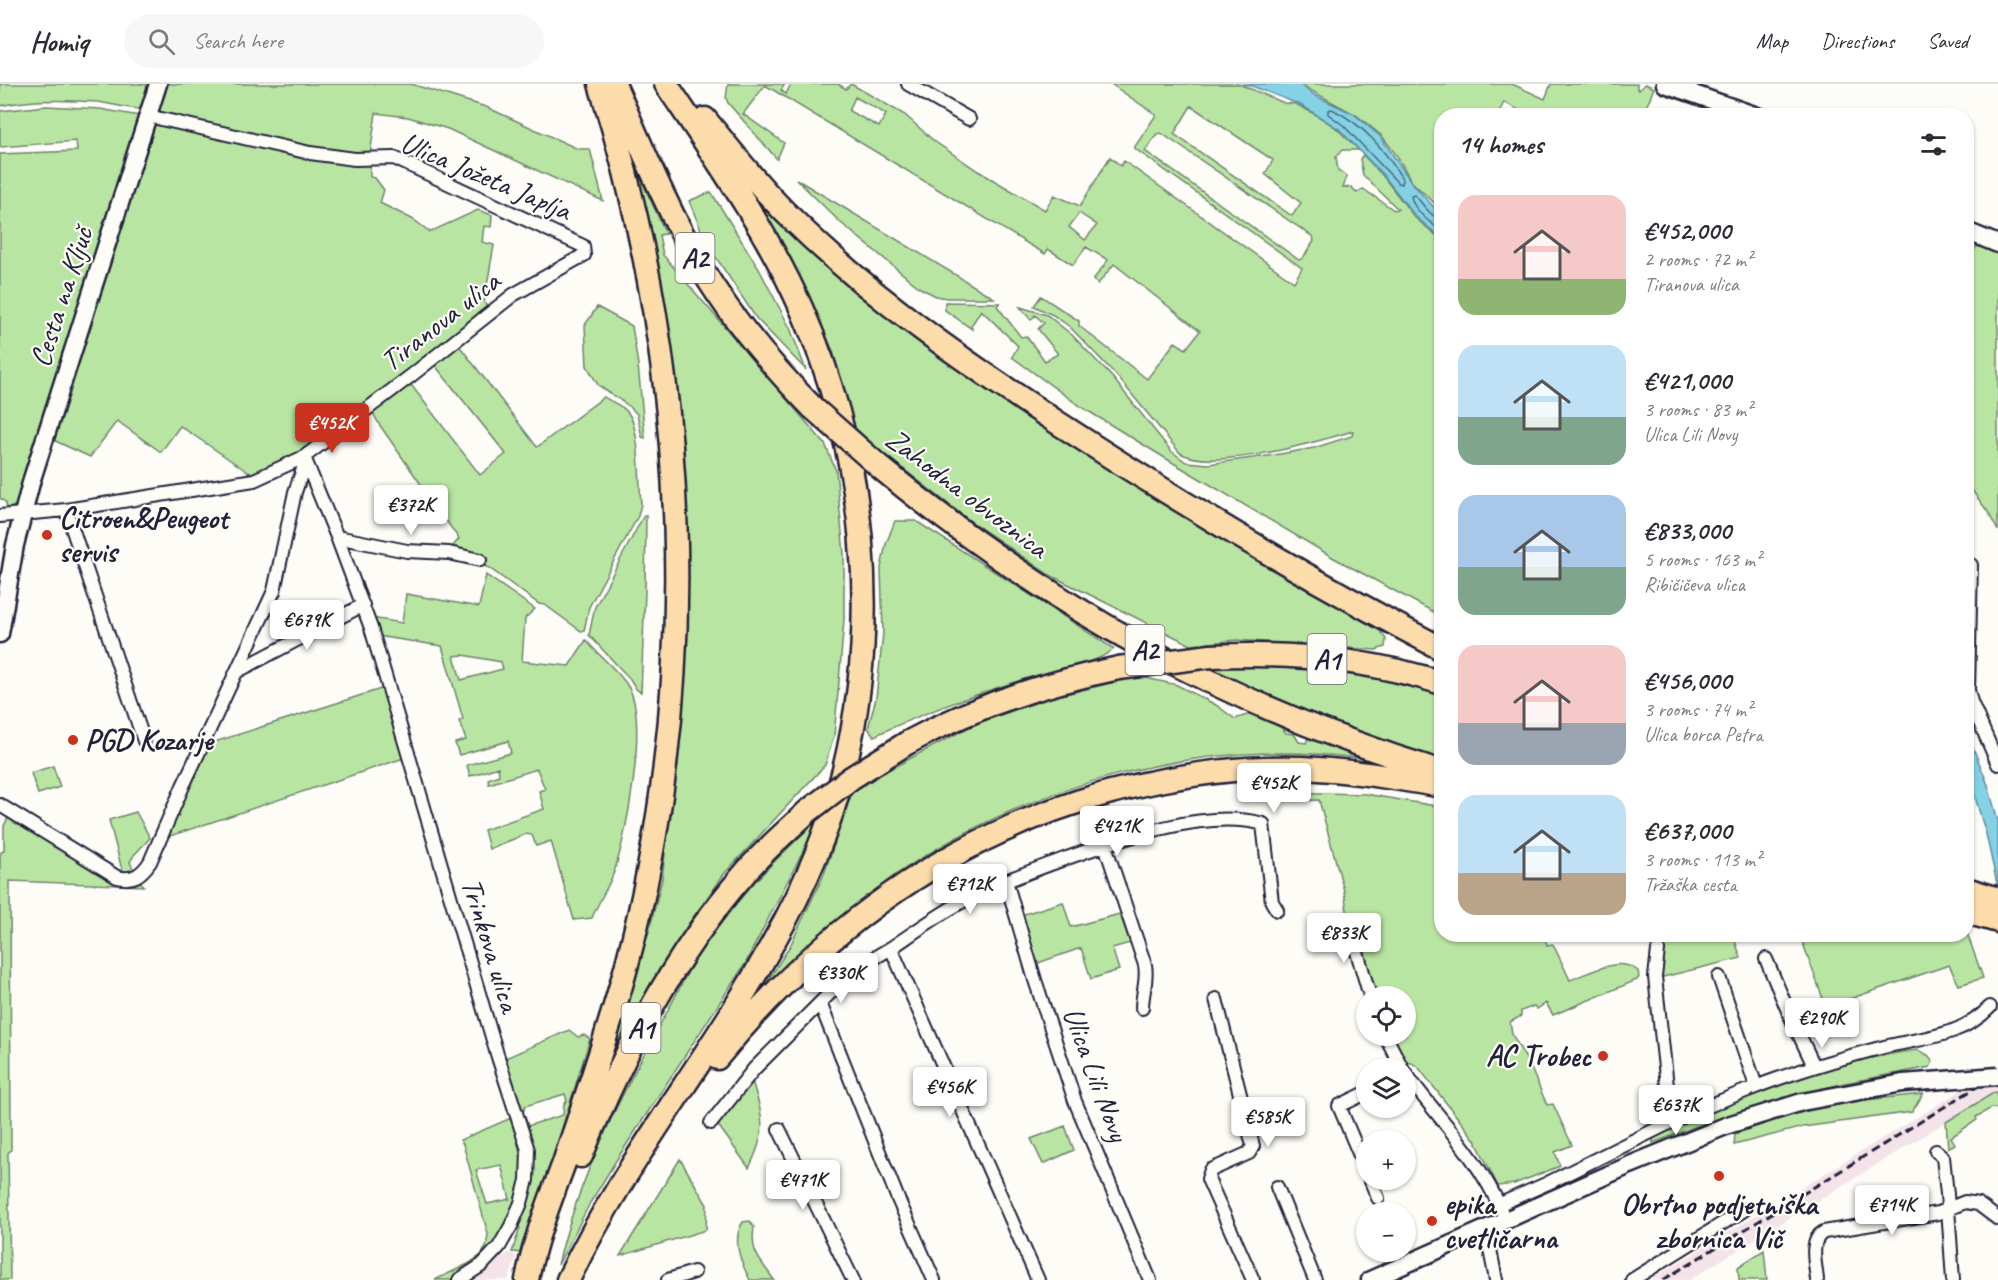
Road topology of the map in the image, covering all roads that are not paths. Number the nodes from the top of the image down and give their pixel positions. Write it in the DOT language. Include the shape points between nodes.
graph roads {
  1 [pos="158,84"];
  2 [pos="600,84"];
  3 [pos="614,84"];
  4 [pos="666,84"];
  5 [pos="679,84"];
  6 [pos="908,84"];
  7 [pos="1665,84"];
  8 [pos="1734,108"];
  9 [pos="148,116"];
  10 [pos="969,119"];
  11 [pos="1974,234"];
  12 [pos="1998,244"];
  13 [pos="584,255"];
  14 [pos="304,457"];
  15 [pos="66,510"];
  16 [pos="22,513"];
  17 [pos="0,516"];
  18 [pos="337,537"];
  19 [pos="480,560"];
  20 [pos="363,605"];
  21 [pos="0,634"];
  22 [pos="1434,645"];
  23 [pos="238,670"];
  24 [pos="1434,681"];
  25 [pos="1974,709"];
  26 [pos="144,741"];
  27 [pos="1998,764"];
  28 [pos="1434,769"];
  29 [pos="1434,785"];
  30 [pos="0,805"];
  31 [pos="1105,845"];
  32 [pos="1006,881"];
  33 [pos="1974,892"];
  34 [pos="1998,899"];
  35 [pos="1277,910"];
  36 [pos="1974,914"];
  37 [pos="1342,920"];
  38 [pos="1998,921"];
  39 [pos="891,948"];
  40 [pos="1658,950"];
  41 [pos="1766,959"];
  42 [pos="859,967"];
  43 [pos="1719,977"];
  44 [pos="841,982"];
  45 [pos="1367,986"];
  46 [pos="1216,999"];
  47 [pos="820,1004"];
  48 [pos="1990,1007"];
  49 [pos="1142,1008"];
  50 [pos="1814,1066"];
  51 [pos="1998,1076"];
  52 [pos="1756,1086"];
  53 [pos="1416,1087"];
  54 [pos="1356,1098"];
  55 [pos="666,1114"];
  56 [pos="1671,1122"];
  57 [pos="711,1123"];
  58 [pos="779,1129"];
  59 [pos="1356,1145"];
  60 [pos="1936,1151"];
  61 [pos="1277,1187"];
  62 [pos="1375,1190"];
  63 [pos="1378,1198"];
  64 [pos="1948,1209"];
  65 [pos="1744,1210"];
  66 [pos="1502,1213"];
  67 [pos="1998,1219"];
  68 [pos="1486,1229"];
  69 [pos="694,1272"];
  70 [pos="459,1280"];
  71 [pos="527,1280"];
  72 [pos="537,1280"];
  73 [pos="568,1280"];
  74 [pos="668,1280"];
  75 [pos="853,1280"];
  76 [pos="934,1280"];
  77 [pos="1038,1280"];
  78 [pos="1150,1280"];
  79 [pos="1253,1280"];
  80 [pos="1315,1280"];
  81 [pos="1370,1280"];
  82 [pos="1496,1280"];
  83 [pos="1632,1280"];
  84 [pos="1817,1280"];
  85 [pos="1953,1280"];
  1 -- 9 [label="street, Cesta na Ključ"];
  2 -- 71 [label="highway" via="636,212 661,350 676,510 675,660 660,800 634,938"];
  3 -- 28 [label="highway, Zahodna obvoznica / A2, bridge" via="671,213 699,265 747,336 813,408 881,468 1002,561 1158,657 1302,723"];
  4 -- 55 [label="highway" via="763,233 813,336 840,418 852,472 861,538 863,613 852,727 823,836 766,956"];
  5 -- 22 [label="highway" via="738,160 792,219 855,276 935,339 1181,501"];
  6 -- 10 [label="street"];
  7 -- 8 [label="street"];
  9 -- 13 [label="street, Ulica Jožeta Japlja" via="310,153 356,159 394,158 583,246"];
  9 -- 16 [label="street, Cesta na Ključ"];
  11 -- 12 [label="street"];
  13 -- 14 [label="street, Tiranova ulica" via="513,295"];
  14 -- 15 [label="street, Tiranova ulica" via="254,480"];
  14 -- 18 [label="street, Trinkova ulica"];
  14 -- 23 [label="street" via="274,591"];
  15 -- 16 [label="street, Tiranova ulica"];
  15 -- 26 [label="street"];
  16 -- 17 [label="street, Tiranova ulica"];
  16 -- 21 [label="street, Cesta na Ključ"];
  18 -- 19 [label="street"];
  18 -- 20 [label="street, Trinkova ulica"];
  20 -- 23 [label="street"];
  20 -- 70 [label="street, Trinkova ulica" via="528,1150 527,1180 511,1226 482,1265"];
  23 -- 30 [label="street" via="150,862 136,878 117,877"];
  24 -- 72 [label="highway, A1, bridge" via="1326,658 1268,654 1210,656 1119,668 994,702 941,725 851,778 765,851 728,893 664,986 599,1112"];
  25 -- 27 [label="street"];
  29 -- 55 [label="highway" via="1336,770 1225,771 1105,793 1024,821 923,872 853,921 770,997 699,1082"];
  31 -- 32 [label="street"];
  31 -- 35 [label="street" via="1143,832 1187,824 1218,820 1263,824 1272,902"];
  31 -- 49 [label="street" via="1146,965 1148,979"];
  32 -- 39 [label="street" via="968,898"];
  32 -- 78 [label="street, Ulica Lili Novy" via="1075,1101"];
  33 -- 34 [label="highway"];
  36 -- 38 [label="highway"];
  37 -- 45 [label="street" via="1354,942"];
  39 -- 42 [label="street"];
  39 -- 77 [label="street"];
  40 -- 56 [label="street" via="1655,977"];
  41 -- 50 [label="street"];
  43 -- 52 [label="street"];
  44 -- 47 [label="street"];
  46 -- 79 [label="street" via="1253,1146 1249,1153 1211,1170 1208,1179"];
  47 -- 57 [label="street" via="754,1069"];
  47 -- 76 [label="street"];
  48 -- 50 [label="street" via="1951,1032"];
  50 -- 52 [label="street"];
  51 -- 66 [label="street, bridge" via="1903,1083 1812,1099 1749,1118"];
  52 -- 56 [label="street"];
  53 -- 66 [label="street" via="1474,1161"];
  54 -- 59 [label="street" via="1340,1106"];
  55 -- 73 [label="highway" via="614,1192"];
  56 -- 66 [label="street" via="1548,1183"];
  58 -- 75 [label="street"];
  60 -- 64 [label="street" via="1943,1157"];
  61 -- 80 [label="street"];
  62 -- 63 [label="street"];
  64 -- 67 [label="street" via="1972,1202"];
  64 -- 84 [label="street" via="1820,1234 1815,1244"];
  64 -- 85 [label="street"];
  65 -- 83 [label="street"];
  66 -- 68 [label="street"];
  68 -- 81 [label="street"];
  68 -- 82 [label="street"];
  69 -- 74 [label="street"];
}
